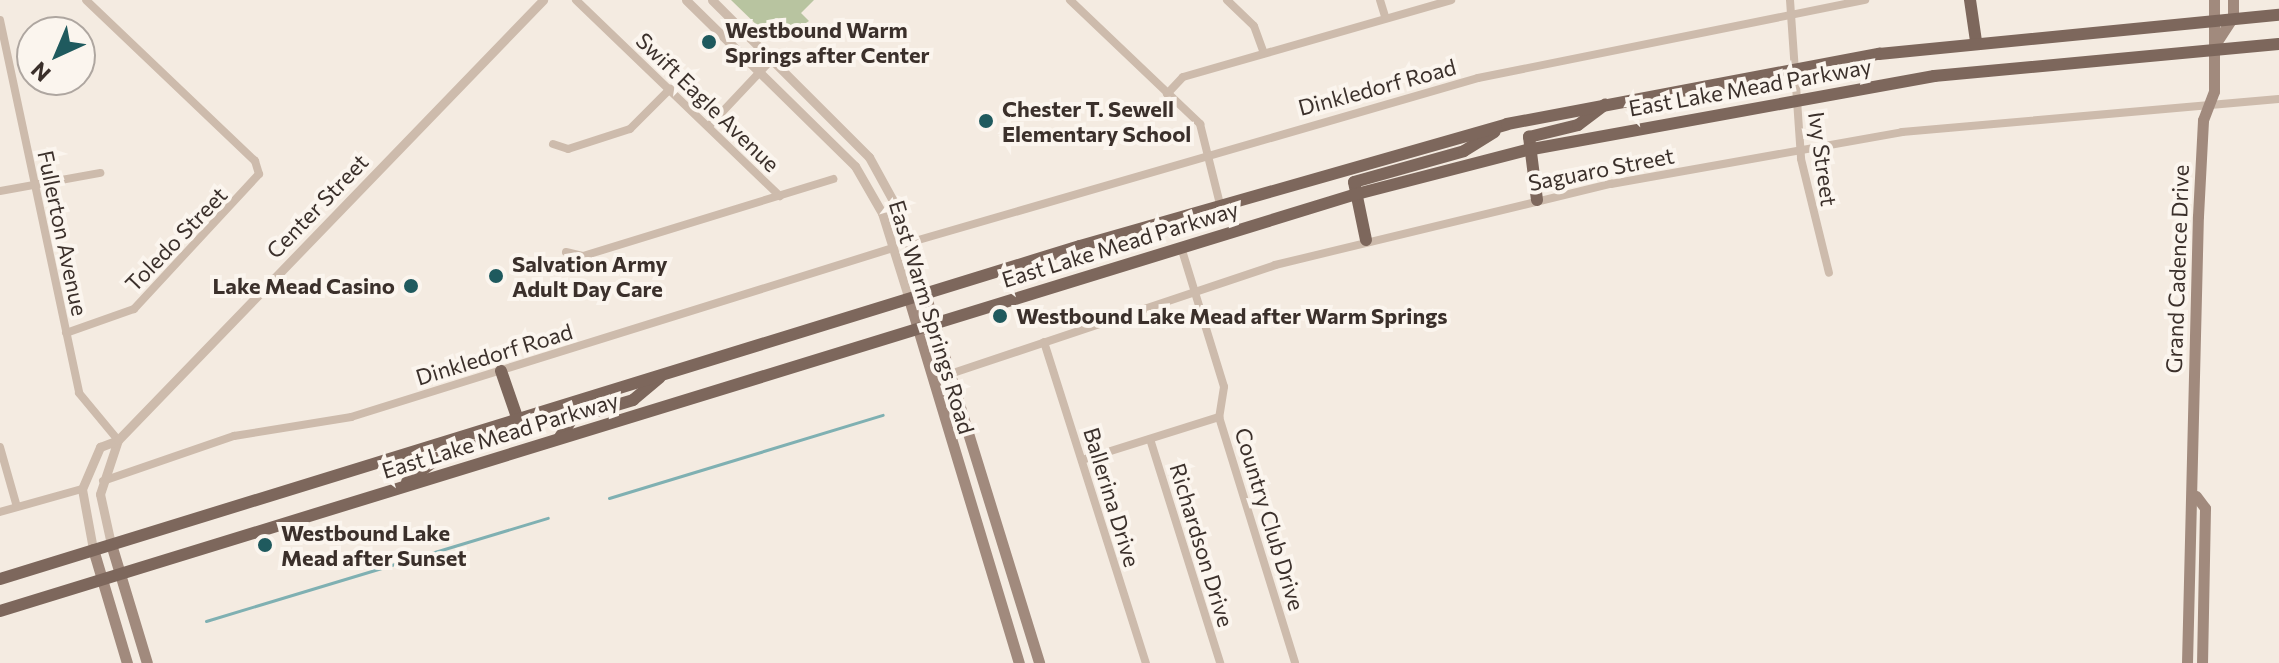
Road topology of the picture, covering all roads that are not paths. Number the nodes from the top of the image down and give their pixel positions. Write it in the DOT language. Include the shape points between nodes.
graph roads {
  1 [pos="86,0"];
  2 [pos="543,0"];
  3 [pos="576,0"];
  4 [pos="686,0"];
  5 [pos="712,0"];
  6 [pos="1070,0"];
  7 [pos="1227,0"];
  8 [pos="1380,0"];
  9 [pos="1451,0"];
  10 [pos="1790,0"];
  11 [pos="1865,0"];
  12 [pos="1970,0"];
  13 [pos="2214,0"];
  14 [pos="2233,0"];
  15 [pos="1789,15"];
  16 [pos="2279,15"];
  17 [pos="1385,16"];
  18 [pos="2233,17"];
  19 [pos="2213,18"];
  20 [pos="0,20"];
  21 [pos="1976,41"];
  22 [pos="2,43"];
  23 [pos="2279,44"];
  24 [pos="2214,46"];
  25 [pos="1264,53"];
  26 [pos="773,58"];
  27 [pos="1797,67"];
  28 [pos="760,71"];
  29 [pos="670,89"];
  30 [pos="1167,94"];
  31 [pos="1795,96"];
  32 [pos="2279,99"];
  33 [pos="1609,102"];
  34 [pos="2209,103"];
  35 [pos="1507,124"];
  36 [pos="709,126"];
  37 [pos="553,144"];
  38 [pos="1803,147"];
  39 [pos="1527,150"];
  40 [pos="1208,153"];
  41 [pos="100,173"];
  42 [pos="833,179"];
  43 [pos="34,183"];
  44 [pos="0,191"];
  45 [pos="1353,195"];
  46 [pos="780,196"];
  47 [pos="1537,200"];
  48 [pos="1220,204"];
  49 [pos="1366,240"];
  50 [pos="908,243"];
  51 [pos="1181,247"];
  52 [pos="893,248"];
  53 [pos="566,252"];
  54 [pos="1829,273"];
  55 [pos="925,294"];
  56 [pos="1196,296"];
  57 [pos="909,299"];
  58 [pos="934,322"];
  59 [pos="915,327"];
  60 [pos="66,333"];
  61 [pos="1044,342"];
  62 [pos="501,371"];
  63 [pos="664,373"];
  64 [pos="950,374"];
  65 [pos="1219,417"];
  66 [pos="518,420"];
  67 [pos="560,437"];
  68 [pos="1150,439"];
  69 [pos="118,440"];
  70 [pos="0,447"];
  71 [pos="1082,460"];
  72 [pos="103,481"];
  73 [pos="401,487"];
  74 [pos="82,489"];
  75 [pos="2196,496"];
  76 [pos="17,507"];
  77 [pos="0,512"];
  78 [pos="111,544"];
  79 [pos="93,549"];
  80 [pos="120,574"];
  81 [pos="0,579"];
  82 [pos="102,579"];
  83 [pos="1017,591"];
  84 [pos="998,595"];
  85 [pos="0,611"];
  86 [pos="127,663"];
  87 [pos="147,663"];
  88 [pos="1019,663"];
  89 [pos="1039,663"];
  90 [pos="1146,663"];
  91 [pos="1220,663"];
  92 [pos="1295,663"];
  93 [pos="2187,663"];
  94 [pos="2202,663"];
  1 -- 60 [label="street, Toledo Street" via="255,161 259,174 134,309"];
  2 -- 69 [label="street, Center Street"];
  3 -- 29 [label="street, Swift Eagle Avenue"];
  4 -- 28 [label="street, East Warm Springs Road"];
  5 -- 26 [label="street, East Warm Springs Road"];
  6 -- 30 [label="street"];
  7 -- 25 [label="street" via="1254,26"];
  8 -- 17 [label="street"];
  9 -- 17 [label="street"];
  10 -- 15 [label="street, Ivy Street"];
  11 -- 15 [label="street, Dinkledorf Road"];
  12 -- 21 [label="main road"];
  13 -- 19 [label="main road, Grand Cadence Drive"];
  14 -- 18 [label="main road"];
  15 -- 27 [label="street, Ivy Street"];
  15 -- 40 [label="street, Dinkledorf Road" via="1478,78"];
  16 -- 18 [label="main road, East Lake Mead Parkway"];
  17 -- 25 [label="street"];
  18 -- 19 [label="main road, East Lake Mead Parkway"];
  18 -- 24 [label="main road"];
  19 -- 21 [label="main road, East Lake Mead Parkway"];
  19 -- 24 [label="main road, Grand Cadence Drive"];
  20 -- 22 [label="street, Fullerton Avenue"];
  21 -- 27 [label="main road, East Lake Mead Parkway"];
  22 -- 43 [label="street, Fullerton Avenue"];
  23 -- 24 [label="main road, East Lake Mead Parkway"];
  24 -- 31 [label="main road, East Lake Mead Parkway"];
  24 -- 34 [label="main road, Grand Cadence Drive"];
  25 -- 30 [label="street" via="1183,77"];
  26 -- 28 [label="street"];
  26 -- 50 [label="street, East Warm Springs Road" via="869,157"];
  27 -- 31 [label="street, Ivy Street"];
  27 -- 33 [label="main road, East Lake Mead Parkway"];
  28 -- 36 [label="street"];
  28 -- 52 [label="street, East Warm Springs Road" via="855,166"];
  29 -- 36 [label="street, Swift Eagle Avenue"];
  29 -- 37 [label="street" via="630,129 568,149"];
  30 -- 40 [label="street" via="1200,124"];
  31 -- 38 [label="street, Ivy Street"];
  31 -- 39 [label="main road, East Lake Mead Parkway"];
  32 -- 34 [label="street, Saguaro Street"];
  33 -- 35 [label="main road, East Lake Mead Parkway"];
  33 -- 39 [label="main road" via="1578,125 1529,137"];
  34 -- 38 [label="street, Saguaro Street"];
  34 -- 75 [label="main road, Grand Cadence Drive" via="2198,216"];
  35 -- 45 [label="main road" via="1464,151 1359,178"];
  35 -- 48 [label="main road, East Lake Mead Parkway"];
  36 -- 46 [label="street, Swift Eagle Avenue"];
  38 -- 47 [label="street, Saguaro Street"];
  38 -- 54 [label="street, Ivy Street"];
  39 -- 45 [label="main road, East Lake Mead Parkway"];
  39 -- 47 [label="main road"];
  40 -- 48 [label="street"];
  40 -- 50 [label="street, Dinkledorf Road"];
  41 -- 43 [label="street"];
  42 -- 46 [label="street"];
  43 -- 44 [label="street"];
  43 -- 60 [label="street, Fullerton Avenue"];
  45 -- 49 [label="main road"];
  45 -- 51 [label="main road, East Lake Mead Parkway"];
  46 -- 53 [label="street" via="583,256"];
  47 -- 49 [label="street, Saguaro Street"];
  48 -- 55 [label="main road, East Lake Mead Parkway"];
  49 -- 56 [label="street, Saguaro Street"];
  50 -- 55 [label="street, East Warm Springs Road"];
  51 -- 56 [label="street, Country Club Drive"];
  51 -- 58 [label="main road, East Lake Mead Parkway"];
  52 -- 57 [label="street, East Warm Springs Road"];
  52 -- 62 [label="street, Dinkledorf Road"];
  55 -- 57 [label="main road, East Lake Mead Parkway"];
  55 -- 58 [label="main road, East Warm Springs Road"];
  56 -- 61 [label="street, Saguaro Street"];
  56 -- 65 [label="street, Country Club Drive" via="1224,387"];
  57 -- 59 [label="main road, East Warm Springs Road"];
  57 -- 63 [label="main road, East Lake Mead Parkway"];
  58 -- 59 [label="main road, East Lake Mead Parkway"];
  58 -- 64 [label="main road, East Warm Springs Road"];
  59 -- 67 [label="main road, East Lake Mead Parkway"];
  59 -- 84 [label="main road, East Warm Springs Road"];
  60 -- 69 [label="street, Fullerton Avenue" via="79,393"];
  61 -- 64 [label="street, Saguaro Street"];
  61 -- 71 [label="street, Ballerina Drive"];
  62 -- 66 [label="main road"];
  62 -- 72 [label="street, Dinkledorf Road" via="351,417 234,436"];
  63 -- 66 [label="main road, East Lake Mead Parkway"];
  63 -- 67 [label="main road" via="633,400 573,418"];
  64 -- 83 [label="main road, East Warm Springs Road"];
  65 -- 68 [label="street"];
  65 -- 92 [label="street, Country Club Drive"];
  66 -- 73 [label="main road" via="513,433 438,458"];
  66 -- 78 [label="main road, East Lake Mead Parkway"];
  67 -- 73 [label="main road, East Lake Mead Parkway"];
  68 -- 71 [label="street"];
  68 -- 91 [label="street, Richardson Drive"];
  69 -- 72 [label="street, Center Street"];
  69 -- 74 [label="street, Center Street" via="100,447"];
  70 -- 76 [label="street"];
  71 -- 90 [label="street, Ballerina Drive"];
  72 -- 78 [label="street, Center Street"];
  73 -- 80 [label="main road, East Lake Mead Parkway"];
  74 -- 76 [label="street"];
  74 -- 79 [label="street"];
  75 -- 93 [label="main road, Grand Cadence Drive"];
  75 -- 94 [label="main road, Grand Cadence Drive" via="2205,508"];
  76 -- 77 [label="street"];
  78 -- 79 [label="main road, East Lake Mead Parkway"];
  78 -- 80 [label="main road, Center Street"];
  79 -- 81 [label="main road, East Lake Mead Parkway"];
  79 -- 82 [label="main road"];
  80 -- 82 [label="main road, East Lake Mead Parkway"];
  80 -- 87 [label="main road, Center Street"];
  82 -- 85 [label="main road, East Lake Mead Parkway"];
  82 -- 86 [label="main road"];
  83 -- 84 [label="main road"];
  83 -- 89 [label="main road, East Warm Springs Road"];
  84 -- 88 [label="main road, East Warm Springs Road"];
}
